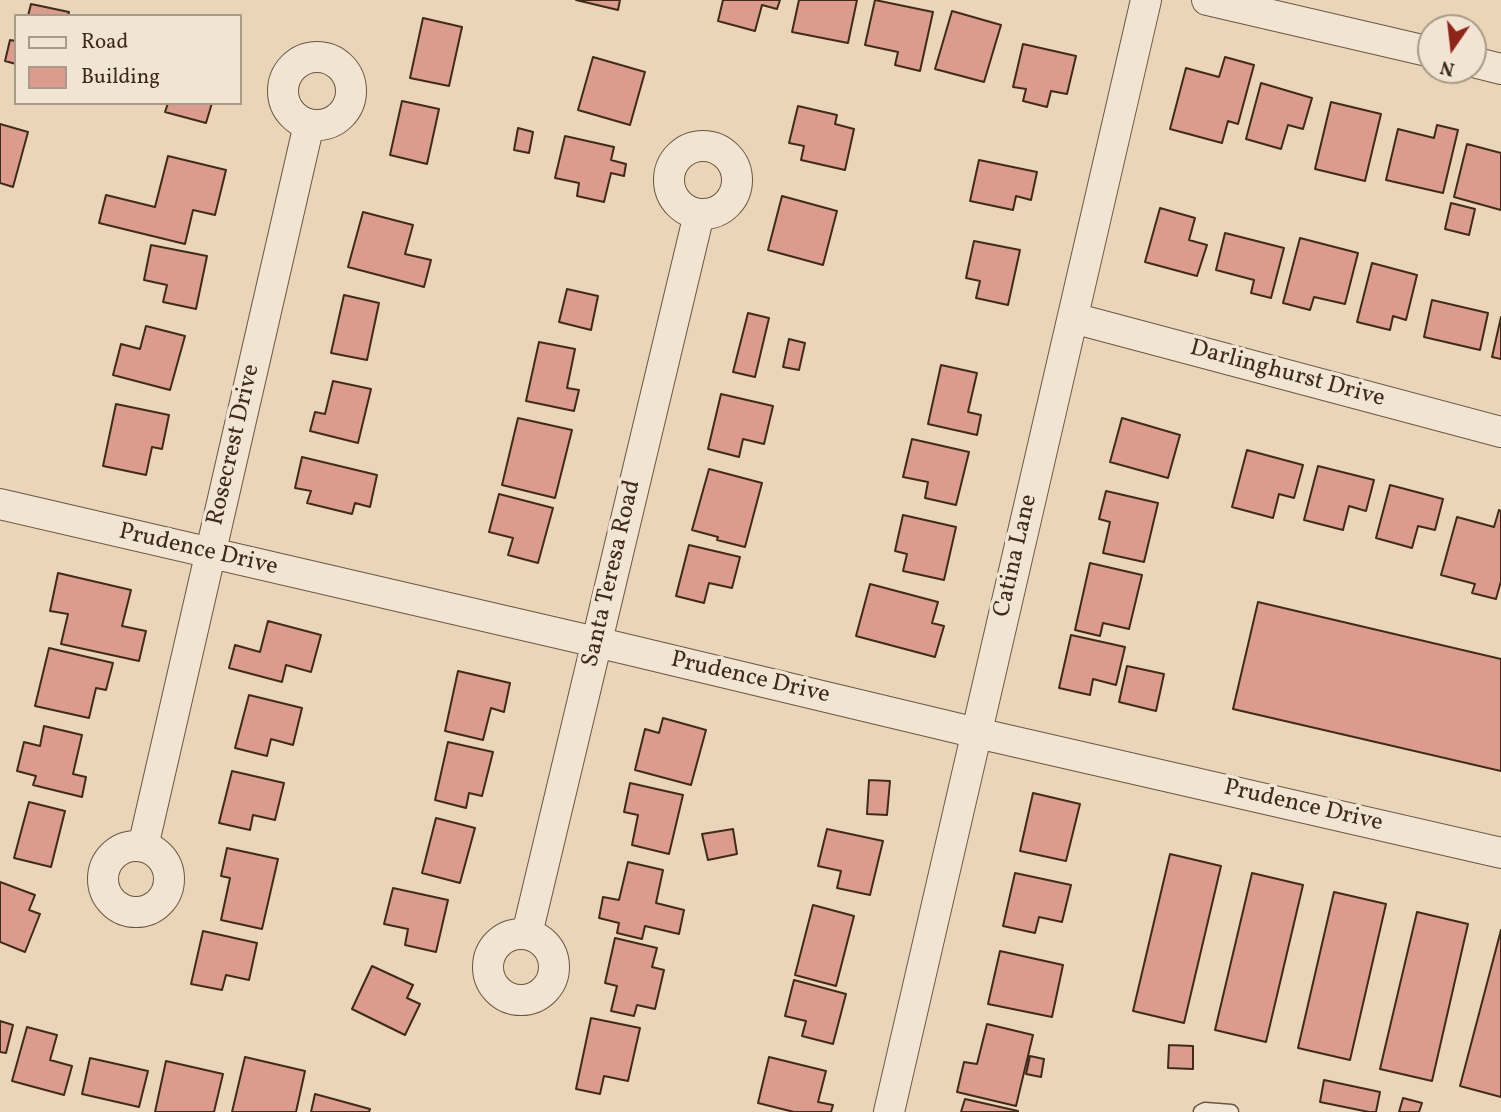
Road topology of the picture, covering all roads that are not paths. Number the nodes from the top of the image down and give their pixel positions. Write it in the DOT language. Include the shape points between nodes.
graph roads {
  1 [pos="1146,0"];
  2 [pos="1207,0"];
  3 [pos="1417,49"];
  4 [pos="309,124"];
  5 [pos="699,214"];
  6 [pos="1073,318"];
  7 [pos="1501,432"];
  8 [pos="0,504"];
  9 [pos="210,554"];
  10 [pos="596,642"];
  11 [pos="976,733"];
  12 [pos="143,847"];
  13 [pos="1501,853"];
  14 [pos="527,934"];
  15 [pos="889,1112"];
  16 [pos="1201,1112"];
  17 [pos="1231,1112"];
  1 -- 6 [label="street, Catina Lane"];
  2 -- 3 [label="street"];
  4 -- 9 [label="street, Rosecrest Drive"];
  5 -- 10 [label="street, Santa Teresa Road"];
  6 -- 7 [label="street, Darlinghurst Drive"];
  6 -- 11 [label="street, Catina Lane"];
  8 -- 9 [label="street, Prudence Drive"];
  9 -- 10 [label="street, Prudence Drive"];
  9 -- 12 [label="street, Rosecrest Drive"];
  10 -- 11 [label="street, Prudence Drive"];
  10 -- 14 [label="street, Santa Teresa Road"];
  11 -- 13 [label="street, Prudence Drive"];
  11 -- 15 [label="street, Catina Lane"];
  16 -- 17 [label="lane"];
}
